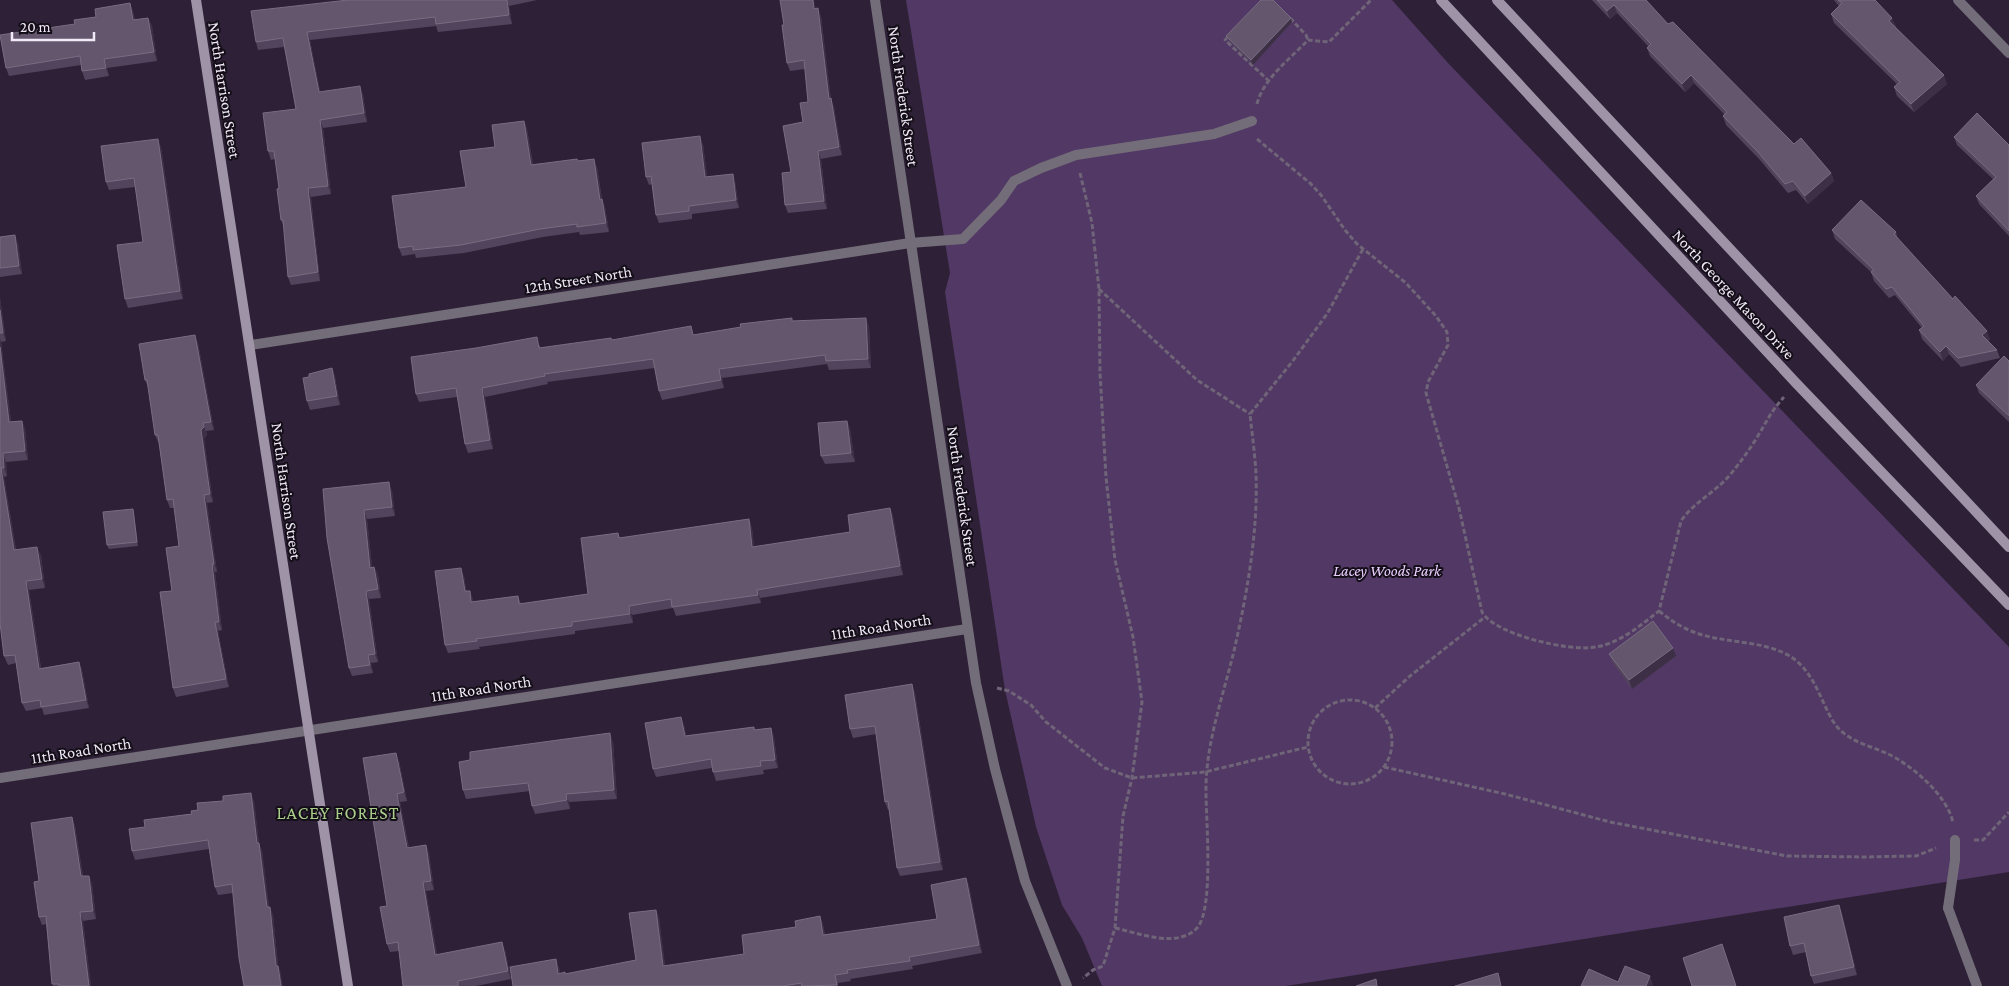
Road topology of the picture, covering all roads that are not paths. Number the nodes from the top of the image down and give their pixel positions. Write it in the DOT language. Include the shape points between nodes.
graph roads {
  1 [pos="196,0"];
  2 [pos="875,0"];
  3 [pos="1441,0"];
  4 [pos="1497,0"];
  5 [pos="1958,0"];
  6 [pos="2009,53"];
  7 [pos="1252,121"];
  8 [pos="910,243"];
  9 [pos="251,346"];
  10 [pos="2009,547"];
  11 [pos="2009,605"];
  12 [pos="967,628"];
  13 [pos="307,730"];
  14 [pos="0,778"];
  15 [pos="1956,840"];
  16 [pos="348,986"];
  17 [pos="1067,986"];
  18 [pos="1977,986"];
  1 -- 9 [label="main road, North Harrison Street"];
  2 -- 8 [label="street, North Frederick Street"];
  3 -- 11 [label="main road, North George Mason Drive" via="1796,384"];
  4 -- 10 [label="main road, North George Mason Drive"];
  5 -- 6 [label="street"];
  7 -- 8 [label="street, 12th Street North" via="1214,134 1076,155 1014,181 1001,200 964,239"];
  8 -- 9 [label="street, 12th Street North"];
  8 -- 12 [label="street, North Frederick Street"];
  9 -- 13 [label="main road, North Harrison Street"];
  12 -- 13 [label="street, 11th Road North"];
  12 -- 17 [label="street, North Frederick Street" via="995,769 1025,881"];
  13 -- 14 [label="street, 11th Road North"];
  13 -- 16 [label="main road, North Harrison Street"];
  15 -- 18 [label="street" via="1948,908"];
}
